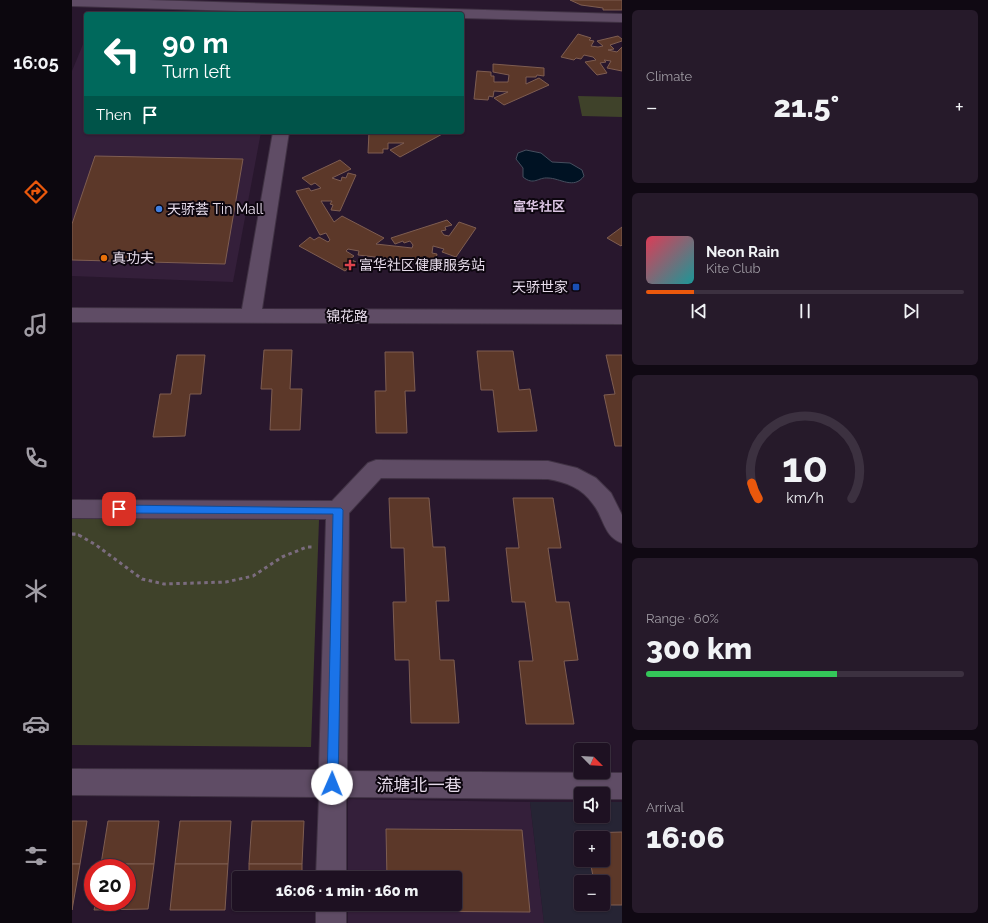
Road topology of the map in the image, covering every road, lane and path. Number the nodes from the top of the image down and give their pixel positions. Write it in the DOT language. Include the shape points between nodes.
graph roads {
  1 [pos="540,0"];
  2 [pos="72,2"];
  3 [pos="300,12"];
  4 [pos="464,15"];
  5 [pos="541,16"];
  6 [pos="622,18"];
  7 [pos="281,134"];
  8 [pos="72,301"];
  9 [pos="622,303"];
  10 [pos="252,309"];
  11 [pos="72,315"];
  12 [pos="622,317"];
  13 [pos="72,509"];
  14 [pos="338,510"];
  15 [pos="622,533"];
  16 [pos="72,534"];
  17 [pos="337,545"];
  18 [pos="72,782"];
  19 [pos="332,784"];
  20 [pos="622,786"];
  21 [pos="331,871"];
  22 [pos="331,911"];
  23 [pos="331,923"];
  1 -- 5 [label="street"];
  2 -- 3 [label="street"];
  4 -- 5 [label="street"];
  5 -- 6 [label="street"];
  7 -- 10 [label="street"];
  8 -- 10 [label="street, 锦花路"];
  9 -- 10 [label="street, 锦花路"];
  10 -- 11 [label="street, 锦花路"];
  10 -- 12 [label="street, 锦花路"];
  13 -- 14 [label="street"];
  14 -- 15 [label="street" via="376,469 548,470 569,474 588,484 603,499"];
  14 -- 17 [label="street"];
  16 -- 17 [label="path" via="77,534 96,545 142,579 164,584 226,582 246,578 282,557 307,548"];
  17 -- 19 [label="street"];
  18 -- 19 [label="street, 流塘北一巷"];
  19 -- 20 [label="street, 流塘北一巷"];
  19 -- 21 [label="street"];
  22 -- 23 [label="street"];
}
